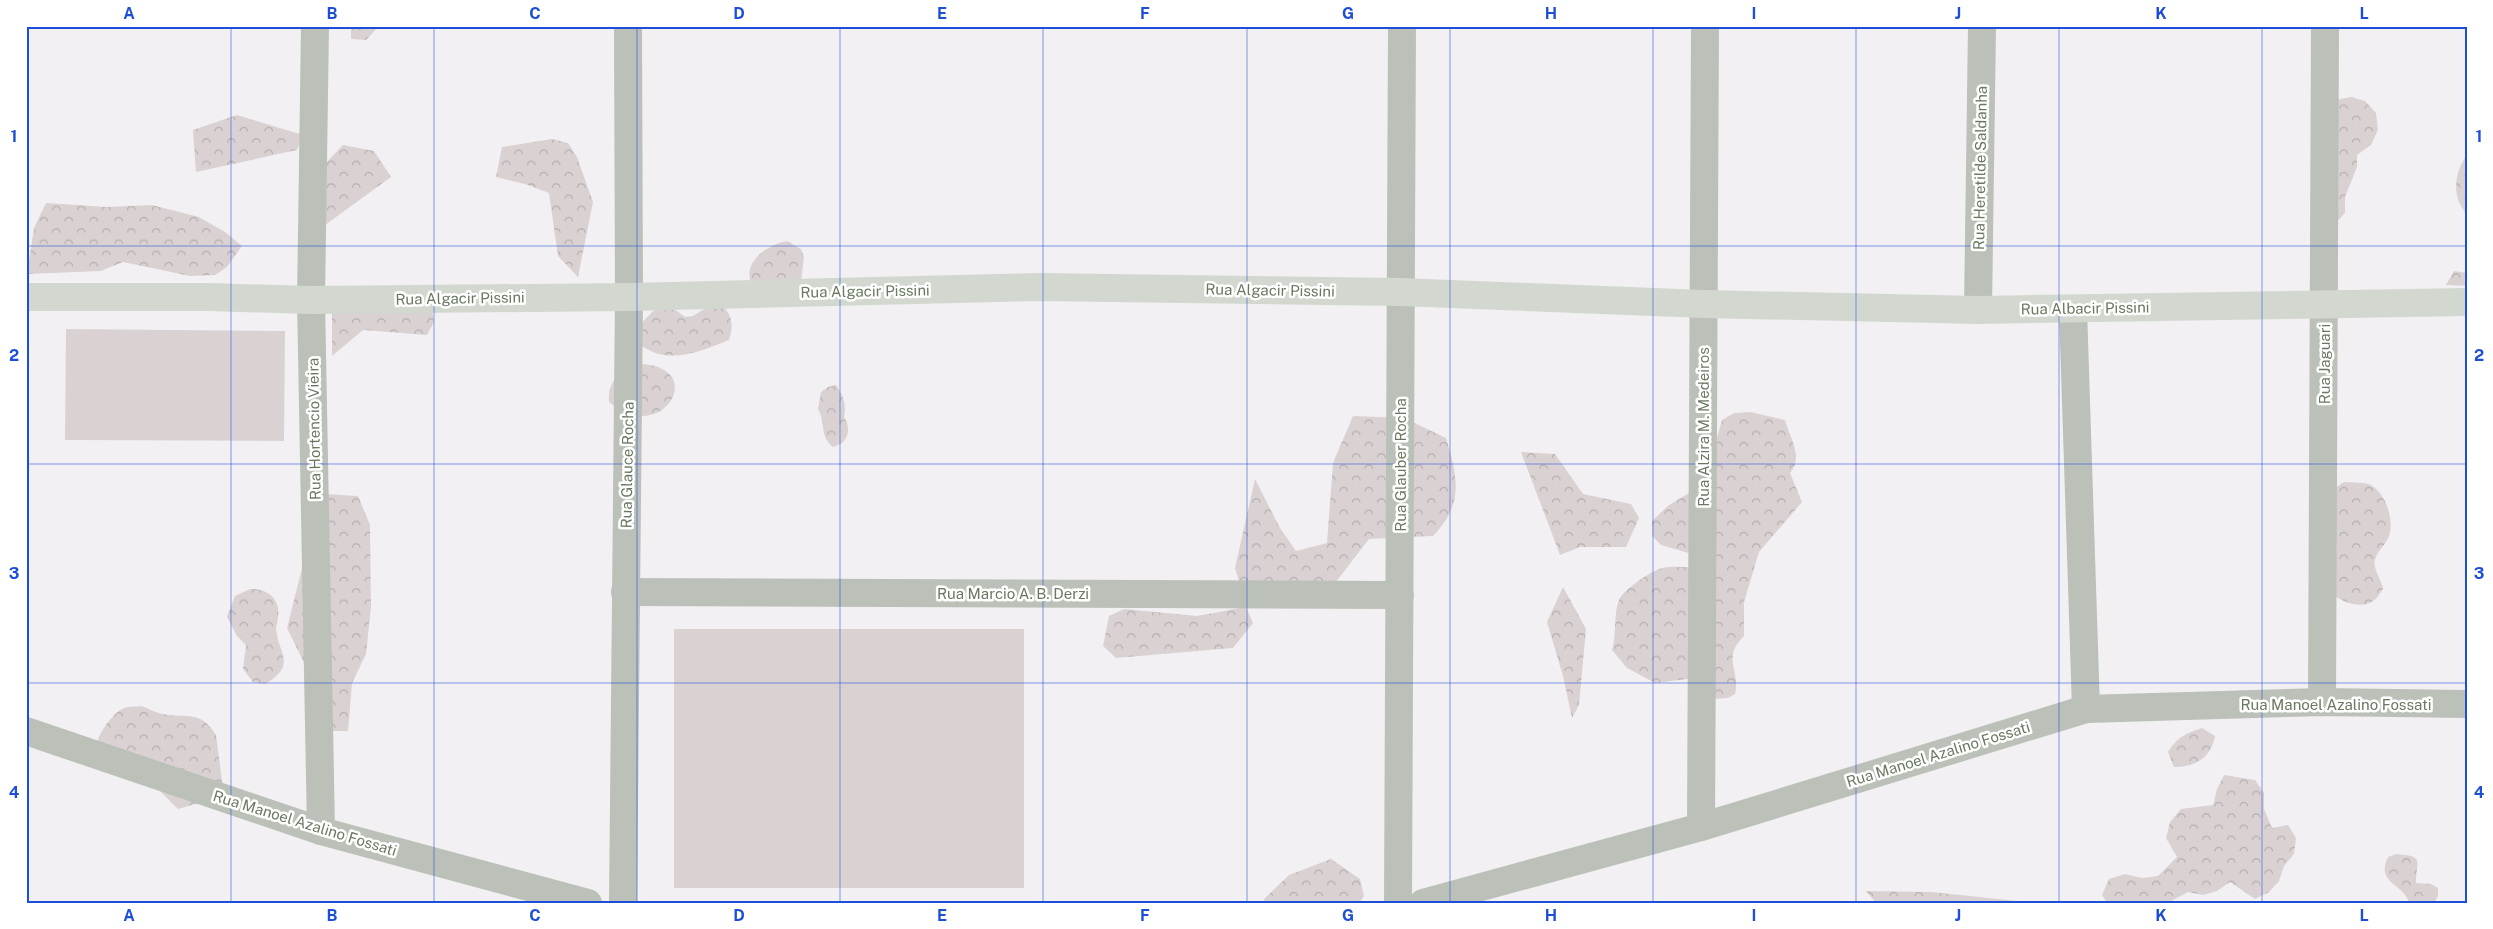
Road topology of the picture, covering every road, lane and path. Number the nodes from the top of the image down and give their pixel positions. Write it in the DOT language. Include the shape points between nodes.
graph roads {
  1 [pos="315,26"];
  2 [pos="628,26"];
  3 [pos="1402,26"];
  4 [pos="1705,26"];
  5 [pos="1982,26"];
  6 [pos="2325,26"];
  7 [pos="1400,292"];
  8 [pos="26,297"];
  9 [pos="630,297"];
  10 [pos="311,300"];
  11 [pos="2467,302"];
  12 [pos="1704,304"];
  13 [pos="2324,305"];
  14 [pos="2074,308"];
  15 [pos="1978,310"];
  16 [pos="625,592"];
  17 [pos="1400,595"];
  18 [pos="2322,702"];
  19 [pos="2467,704"];
  20 [pos="2086,708"];
  21 [pos="26,731"];
  22 [pos="1701,827"];
  23 [pos="321,831"];
  24 [pos="588,903"];
  25 [pos="623,903"];
  26 [pos="1398,903"];
  27 [pos="1423,903"];
  1 -- 10 [label="street, Rua Hortencio Vieira"];
  2 -- 9 [label="street, Rua Glauce Rocha"];
  3 -- 7 [label="street, Rua Glauber Rocha"];
  4 -- 12 [label="street, Rua Alzira M. Medeiros"];
  5 -- 15 [label="street, Rua Heretilde Saldanha"];
  6 -- 13 [label="street, Rua Jaguari"];
  7 -- 9 [label="street, Rua Algacir Pissini" via="1040,287"];
  7 -- 12 [label="street, Rua Algacir Pissini"];
  7 -- 17 [label="street, Rua Glauber Rocha"];
  8 -- 10 [label="street, Rua Algacir Pissini"];
  9 -- 10 [label="street, Rua Algacir Pissini"];
  9 -- 16 [label="street, Rua Glauce Rocha"];
  10 -- 23 [label="street, Rua Hortencio Vieira"];
  11 -- 13 [label="street, Rua Albacir Pissini"];
  12 -- 15 [label="street, Rua Albacir Pissini"];
  12 -- 22 [label="street, Rua Alzira M. Medeiros"];
  13 -- 14 [label="street, Rua Albacir Pissini"];
  13 -- 18 [label="street, Rua Jaguari"];
  14 -- 15 [label="street, Rua Albacir Pissini"];
  14 -- 20 [label="street"];
  16 -- 17 [label="street, Rua Marcio A. B. Derzi"];
  16 -- 25 [label="street, Rua Glauce Rocha"];
  17 -- 26 [label="street, Rua Glauber Rocha"];
  18 -- 19 [label="street, Rua Manoel Azalino Fossati"];
  18 -- 20 [label="street, Rua Manoel Azalino Fossati"];
  20 -- 22 [label="street, Rua Manoel Azalino Fossati"];
  21 -- 23 [label="street, Rua Manoel Azalino Fossati"];
  22 -- 27 [label="street, Rua Manoel Azalino Fossati"];
  23 -- 24 [label="street, Rua Manoel Azalino Fossati"];
}
